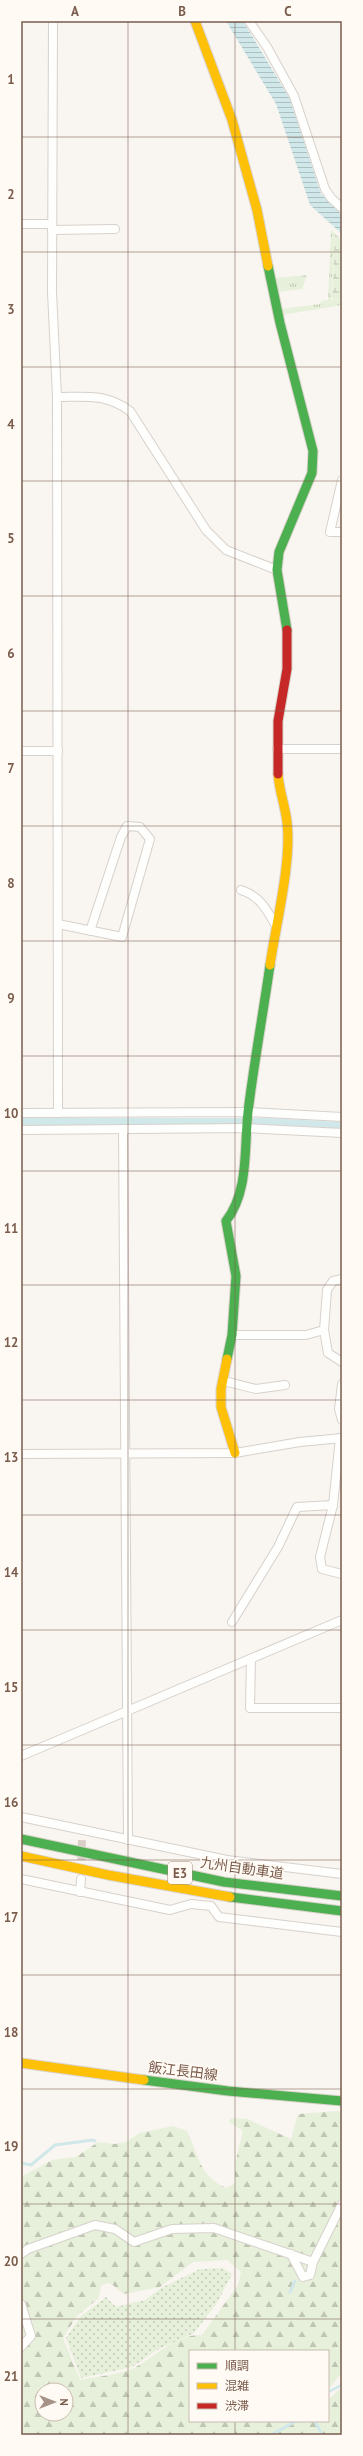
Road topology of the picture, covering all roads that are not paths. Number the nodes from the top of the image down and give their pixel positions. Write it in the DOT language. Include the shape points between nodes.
graph roads {
  1 [pos="53,21"];
  2 [pos="195,21"];
  3 [pos="249,21"];
  4 [pos="342,208"];
  5 [pos="21,224"];
  6 [pos="52,227"];
  7 [pos="115,229"];
  8 [pos="57,397"];
  9 [pos="342,480"];
  10 [pos="342,532"];
  11 [pos="277,570"];
  12 [pos="277,749"];
  13 [pos="342,749"];
  14 [pos="21,751"];
  15 [pos="58,751"];
  16 [pos="242,890"];
  17 [pos="58,924"];
  18 [pos="276,926"];
  19 [pos="90,931"];
  20 [pos="248,1112"];
  21 [pos="21,1113"];
  22 [pos="58,1113"];
  23 [pos="342,1117"];
  24 [pos="246,1128"];
  25 [pos="123,1129"];
  26 [pos="21,1130"];
  27 [pos="342,1133"];
  28 [pos="342,1279"];
  29 [pos="324,1330"];
  30 [pos="232,1336"];
  31 [pos="342,1362"];
  32 [pos="224,1381"];
  33 [pos="342,1384"];
  34 [pos="285,1385"];
  35 [pos="342,1420"];
  36 [pos="341,1438"];
  37 [pos="235,1453"];
  38 [pos="21,1454"];
  39 [pos="126,1454"];
  40 [pos="333,1505"];
  41 [pos="342,1574"];
  42 [pos="342,1620"];
  43 [pos="232,1622"];
  44 [pos="251,1659"];
  45 [pos="342,1708"];
  46 [pos="129,1710"];
  47 [pos="21,1756"];
  48 [pos="21,1817"];
  49 [pos="21,1839"];
  50 [pos="128,1840"];
  51 [pos="21,1856"];
  52 [pos="342,1874"];
  53 [pos="21,1879"];
  54 [pos="81,1879"];
  55 [pos="80,1892"];
  56 [pos="342,1896"];
  57 [pos="342,1911"];
  58 [pos="342,1932"];
  59 [pos="21,2063"];
  60 [pos="342,2101"];
  61 [pos="342,2204"];
  62 [pos="21,2254"];
  63 [pos="291,2254"];
  64 [pos="313,2262"];
  65 [pos="21,2304"];
  66 [pos="21,2347"];
  1 -- 6 [label="street"];
  2 -- 11 [label="main road" via="232,120 257,210 280,323 313,451 312,473 279,552"];
  3 -- 4 [label="street" via="267,47 294,96 325,189"];
  5 -- 6 [label="street"];
  6 -- 7 [label="street"];
  6 -- 8 [label="street"];
  8 -- 11 [label="street" via="102,397 116,401 130,411 206,530 218,544 226,550"];
  8 -- 15 [label="street"];
  9 -- 10 [label="street" via="330,532"];
  11 -- 12 [label="main road" via="288,635 288,669 278,721"];
  12 -- 13 [label="street"];
  12 -- 18 [label="main road" via="279,789 287,822 287,854"];
  14 -- 15 [label="street"];
  15 -- 17 [label="street"];
  16 -- 18 [label="street" via="253,894 266,907"];
  17 -- 19 [label="street"];
  17 -- 22 [label="street"];
  18 -- 20 [label="main road"];
  19 -- 19 [label="street" via="122,937 150,839 140,827 128,826 121,837"];
  20 -- 22 [label="street"];
  20 -- 23 [label="street"];
  20 -- 24 [label="main road"];
  21 -- 22 [label="street"];
  24 -- 25 [label="street"];
  24 -- 27 [label="street"];
  24 -- 30 [label="main road" via="241,1190 234,1211 226,1221 236,1276"];
  25 -- 26 [label="street"];
  25 -- 39 [label="street"];
  28 -- 29 [label="street" via="333,1281 327,1290"];
  29 -- 30 [label="street" via="306,1335"];
  29 -- 31 [label="street" via="328,1353"];
  30 -- 32 [label="main road"];
  32 -- 34 [label="street" via="256,1389"];
  32 -- 37 [label="main road" via="221,1407"];
  33 -- 35 [label="street" via="339,1409"];
  36 -- 37 [label="street"];
  36 -- 40 [label="street"];
  37 -- 39 [label="street"];
  38 -- 39 [label="street"];
  39 -- 46 [label="street"];
  40 -- 41 [label="street" via="320,1557 321,1565 322,1569"];
  40 -- 43 [label="street" via="297,1507 278,1547"];
  42 -- 44 [label="street"];
  44 -- 45 [label="street" via="250,1708"];
  44 -- 46 [label="street"];
  46 -- 47 [label="street"];
  46 -- 50 [label="street"];
  48 -- 50 [label="street" via="82,1835"];
  49 -- 56 [label="main road, 九州自動車道 / E3" via="224,1882"];
  50 -- 52 [label="street" via="227,1860"];
  51 -- 57 [label="main road, 九州自動車道 / E3" via="222,1896"];
  53 -- 55 [label="street"];
  54 -- 55 [label="street"];
  55 -- 58 [label="street" via="170,1910 191,1904 211,1906 219,1917"];
  59 -- 60 [label="main road, 飯江長田線" via="228,2091"];
  61 -- 64 [label="street"];
  62 -- 63 [label="street" via="28,2249 95,2225 115,2229 134,2242 172,2229 214,2228"];
  63 -- 64 [label="street"];
  63 -- 64 [label="street" via="303,2277 310,2275"];
  65 -- 66 [label="street" via="31,2336"];
}
